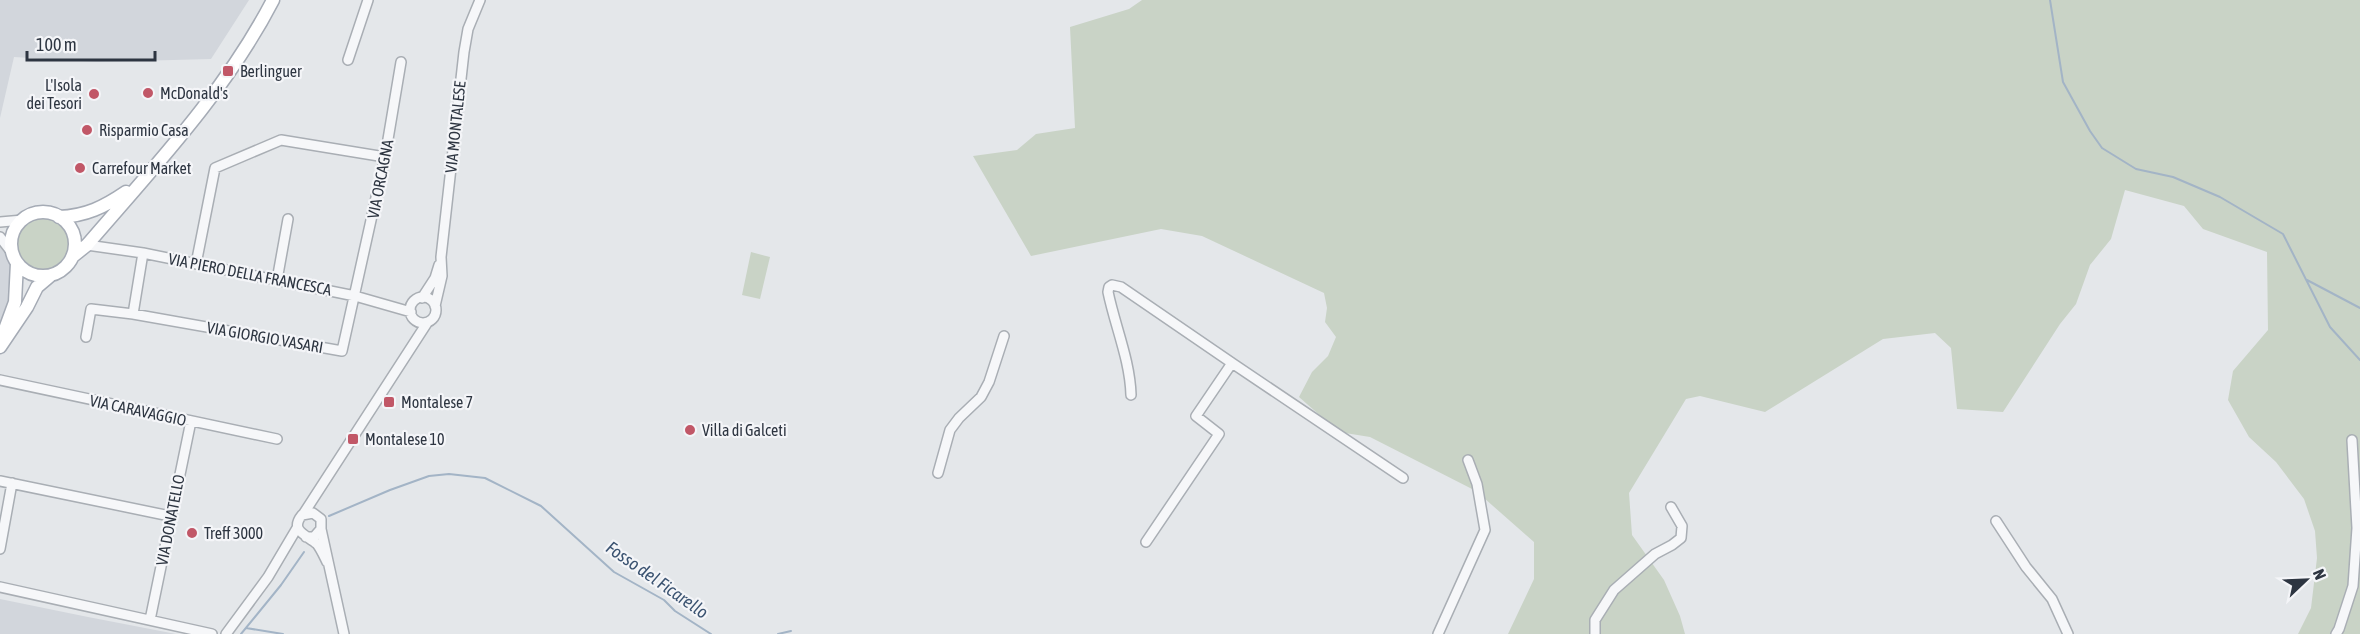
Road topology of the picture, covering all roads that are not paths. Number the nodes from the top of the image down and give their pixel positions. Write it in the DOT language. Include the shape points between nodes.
graph roads {
  1 [pos="273,0"];
  2 [pos="368,0"];
  3 [pos="480,0"];
  4 [pos="348,60"];
  5 [pos="401,62"];
  6 [pos="385,157"];
  7 [pos="139,183"];
  8 [pos="59,217"];
  9 [pos="288,219"];
  10 [pos="22,220"];
  11 [pos="0,222"];
  12 [pos="0,237"];
  13 [pos="87,244"];
  14 [pos="143,253"];
  15 [pos="72,257"];
  16 [pos="441,257"];
  17 [pos="15,259"];
  18 [pos="196,264"];
  19 [pos="50,276"];
  20 [pos="276,280"];
  21 [pos="355,296"];
  22 [pos="422,298"];
  23 [pos="435,306"];
  24 [pos="133,314"];
  25 [pos="412,315"];
  26 [pos="427,323"];
  27 [pos="1004,336"];
  28 [pos="86,337"];
  29 [pos="0,338"];
  30 [pos="414,346"];
  31 [pos="0,347"];
  32 [pos="1232,363"];
  33 [pos="0,380"];
  34 [pos="1131,395"];
  35 [pos="191,421"];
  36 [pos="277,439"];
  37 [pos="2352,440"];
  38 [pos="1468,460"];
  39 [pos="938,473"];
  40 [pos="1403,478"];
  41 [pos="0,481"];
  42 [pos="12,483"];
  43 [pos="322,490"];
  44 [pos="1671,507"];
  45 [pos="304,513"];
  46 [pos="170,516"];
  47 [pos="1996,521"];
  48 [pos="321,524"];
  49 [pos="297,528"];
  50 [pos="306,537"];
  51 [pos="1146,542"];
  52 [pos="286,544"];
  53 [pos="0,549"];
  54 [pos="327,562"];
  55 [pos="0,587"];
  56 [pos="150,620"];
  57 [pos="212,634"];
  58 [pos="226,634"];
  59 [pos="344,634"];
  60 [pos="1438,634"];
  61 [pos="1595,634"];
  62 [pos="2068,634"];
  63 [pos="2336,634"];
  1 -- 7 [label="main road" via="225,79"];
  2 -- 4 [label="street"];
  3 -- 16 [label="street, VIA MONTALESE" via="464,52"];
  5 -- 6 [label="street, VIA ORCAGNA"];
  6 -- 18 [label="street" via="281,140 215,168"];
  6 -- 21 [label="street, VIA ORCAGNA"];
  7 -- 8 [label="main road" via="105,207 87,214"];
  7 -- 13 [label="main road"];
  8 -- 10 [label="main road" via="42,213"];
  8 -- 15 [label="main road" via="72,231"];
  9 -- 20 [label="street"];
  10 -- 11 [label="street"];
  10 -- 17 [label="main road" via="12,236"];
  12 -- 17 [label="street"];
  13 -- 14 [label="street, VIA PIERO DELLA FRANCESCA"];
  13 -- 15 [label="main road"];
  14 -- 18 [label="street, VIA PIERO DELLA FRANCESCA"];
  14 -- 24 [label="street"];
  15 -- 19 [label="main road"];
  16 -- 22 [label="street, VIA MONTALESE" via="435,278"];
  16 -- 23 [label="street, VIA MONTALESE" via="442,276"];
  17 -- 19 [label="main road" via="32,274"];
  17 -- 29 [label="main road" via="15,302"];
  18 -- 20 [label="street, VIA PIERO DELLA FRANCESCA"];
  19 -- 31 [label="main road" via="37,287"];
  20 -- 21 [label="street, VIA PIERO DELLA FRANCESCA"];
  21 -- 24 [label="street, VIA GIORGIO VASARI" via="342,351"];
  21 -- 25 [label="street, VIA PIERO DELLA FRANCESCA"];
  22 -- 23 [label="street"];
  22 -- 25 [label="street, VIA MONTALESE" via="412,304"];
  23 -- 26 [label="street, VIA MONTALESE" via="436,314"];
  24 -- 28 [label="street, VIA GIORGIO VASARI" via="91,309"];
  25 -- 26 [label="street" via="420,323"];
  25 -- 30 [label="street"];
  26 -- 30 [label="street, VIA MONTALESE"];
  27 -- 39 [label="street" via="981,397 950,430"];
  30 -- 43 [label="street, VIA MONTALESE"];
  32 -- 34 [label="street" via="1121,287 1112,285 1108,292 1130,376"];
  32 -- 40 [label="street"];
  32 -- 51 [label="street" via="1196,416 1219,434"];
  33 -- 35 [label="street, VIA CARAVAGGIO"];
  35 -- 36 [label="street, VIA CARAVAGGIO"];
  35 -- 46 [label="street, VIA DONATELLO"];
  37 -- 63 [label="street" via="2357,528 2353,586"];
  38 -- 60 [label="street" via="1477,484 1485,530"];
  41 -- 42 [label="street"];
  42 -- 46 [label="street"];
  42 -- 53 [label="street"];
  43 -- 45 [label="street, VIA MONTALESE"];
  43 -- 48 [label="street"];
  44 -- 61 [label="street" via="1683,526 1681,538 1655,554 1614,590 1595,620"];
  45 -- 48 [label="street" via="313,513"];
  45 -- 49 [label="street, VIA MONTALESE"];
  46 -- 56 [label="street, VIA DONATELLO"];
  47 -- 62 [label="street" via="2052,599"];
  48 -- 50 [label="street" via="314,537"];
  48 -- 54 [label="street"];
  49 -- 50 [label="street"];
  49 -- 52 [label="street, VIA MONTALESE"];
  50 -- 52 [label="street"];
  50 -- 54 [label="street" via="318,546"];
  52 -- 58 [label="street, VIA MONTALESE" via="268,577"];
  54 -- 59 [label="street"];
  55 -- 56 [label="street"];
  56 -- 57 [label="street"];
}
